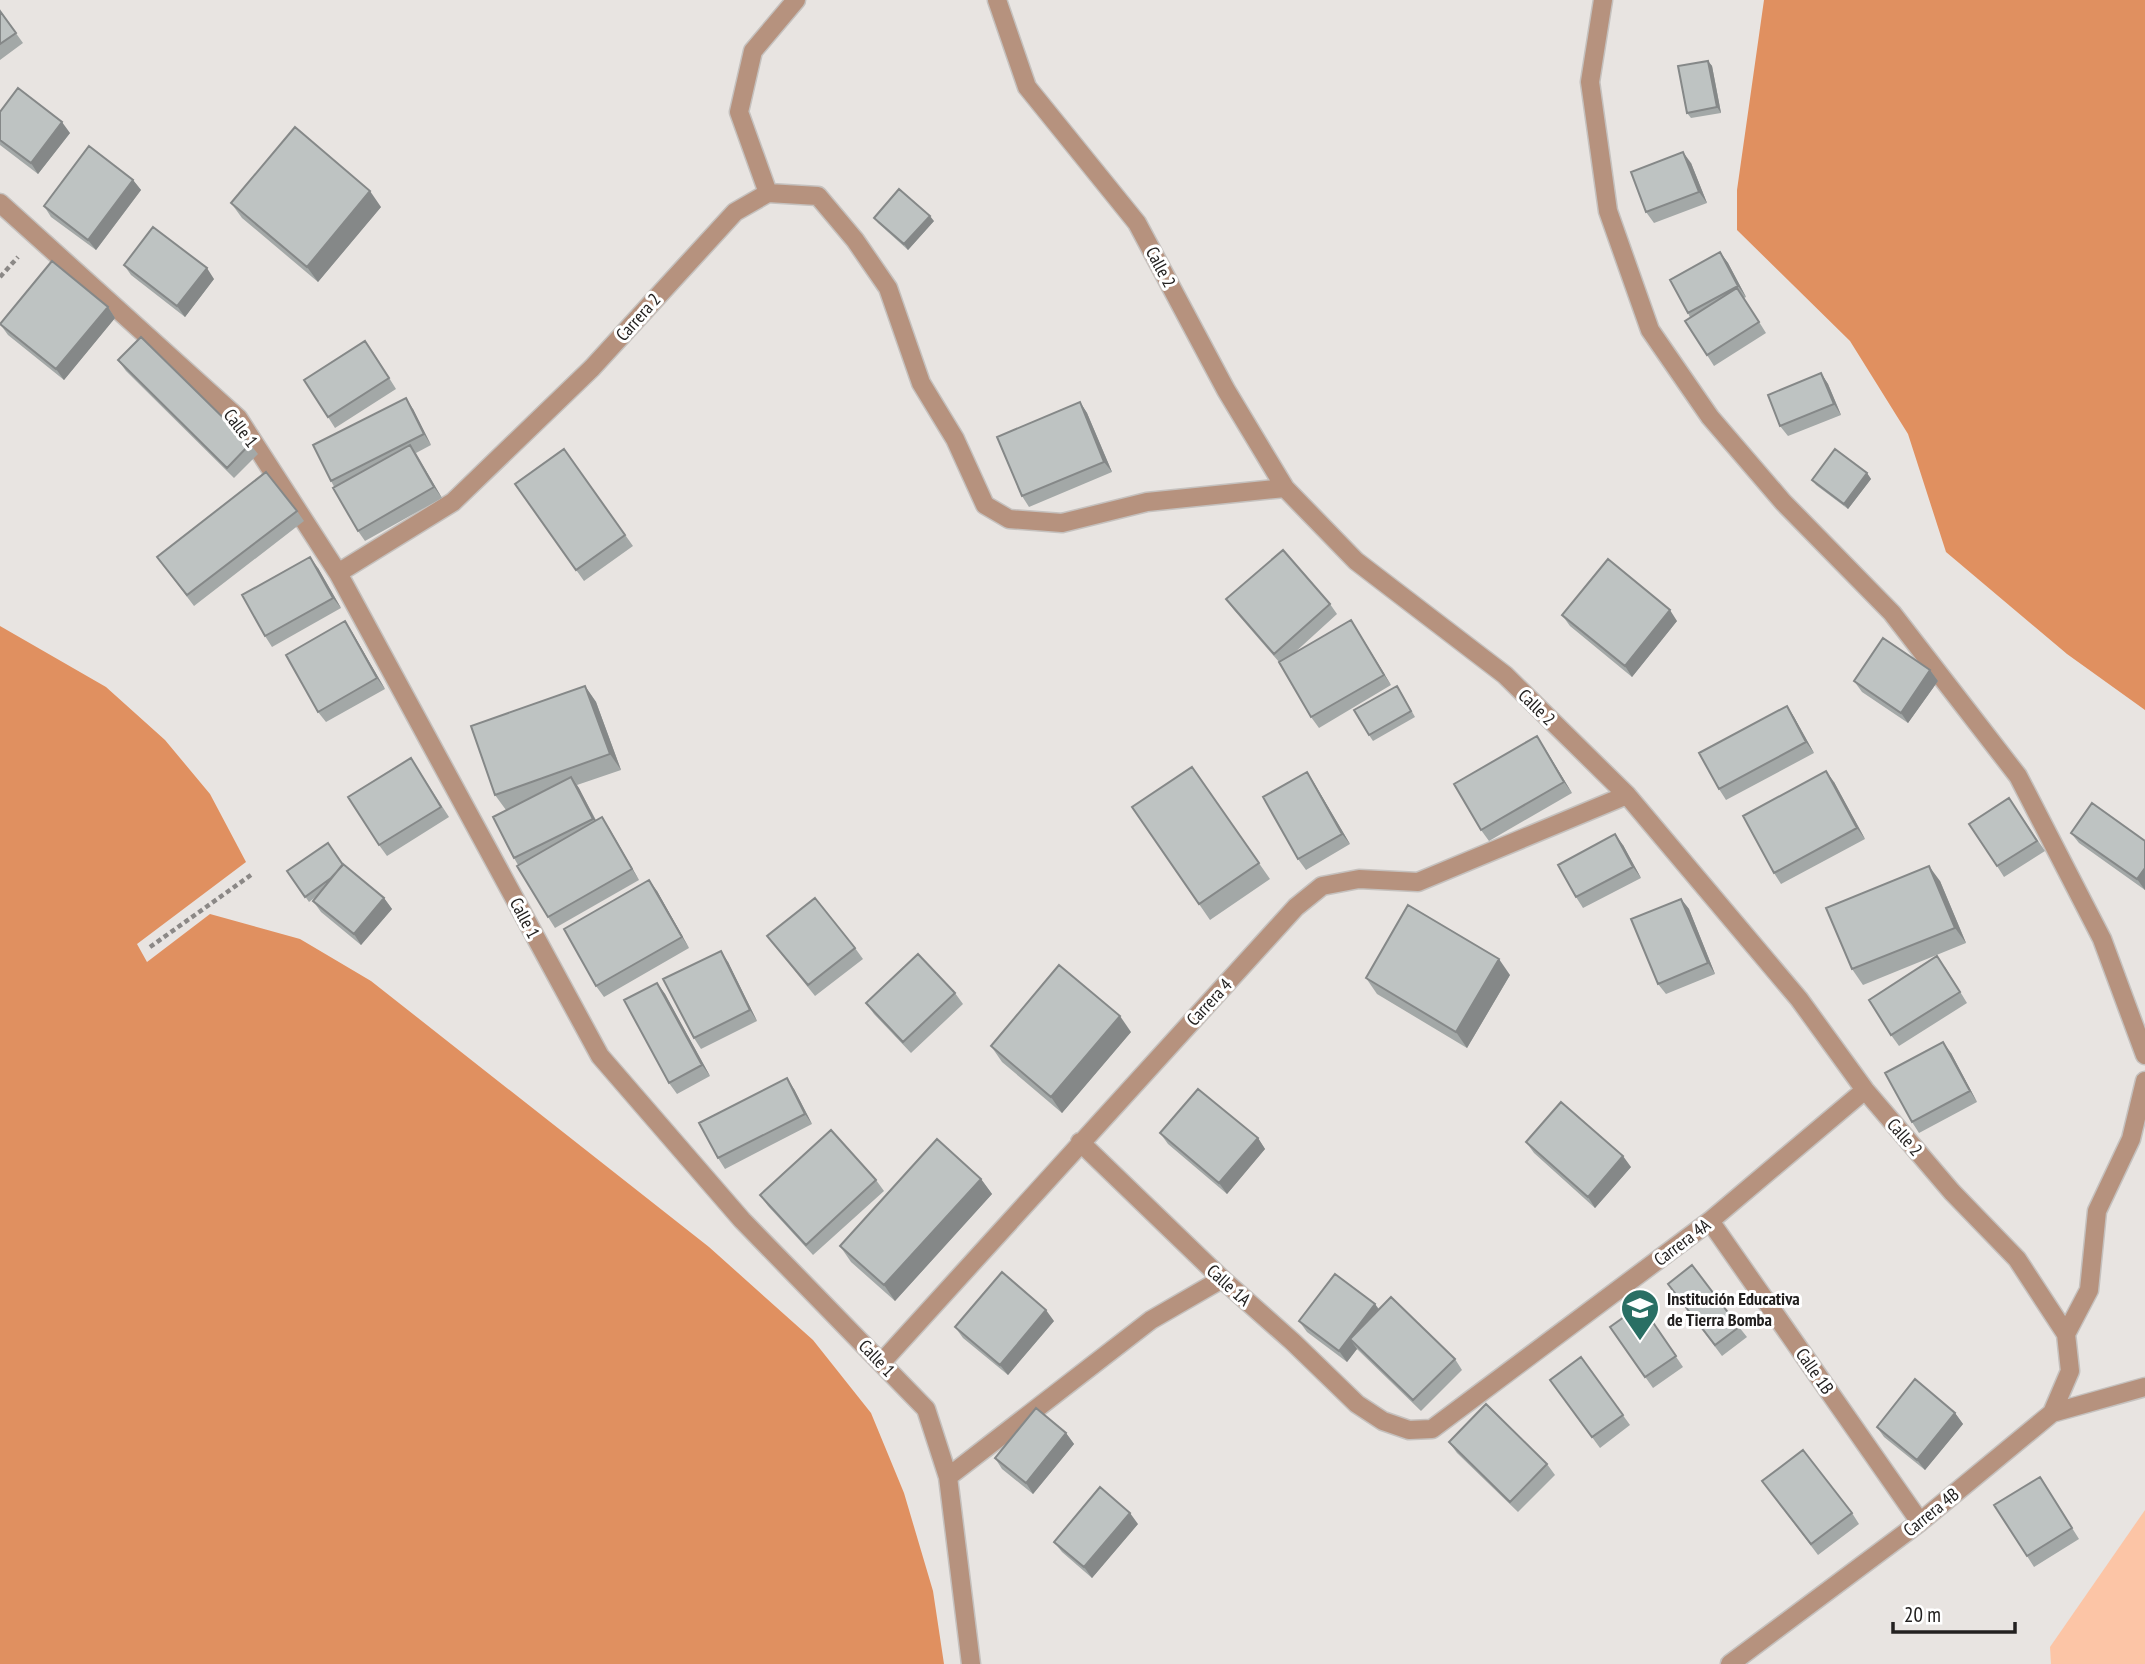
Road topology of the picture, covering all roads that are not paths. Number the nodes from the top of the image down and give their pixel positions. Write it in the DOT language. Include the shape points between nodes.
graph roads {
  1 [pos="796,0"];
  2 [pos="997,0"];
  3 [pos="1603,0"];
  4 [pos="768,193"];
  5 [pos="0,203"];
  6 [pos="1285,488"];
  7 [pos="338,573"];
  8 [pos="1628,795"];
  9 [pos="2145,1055"];
  10 [pos="2145,1081"];
  11 [pos="1864,1090"];
  12 [pos="1080,1142"];
  13 [pos="1710,1221"];
  14 [pos="1222,1279"];
  15 [pos="2066,1334"];
  16 [pos="882,1362"];
  17 [pos="2145,1387"];
  18 [pos="2052,1413"];
  19 [pos="1383,1421"];
  20 [pos="948,1477"];
  21 [pos="1920,1522"];
  22 [pos="971,1664"];
  23 [pos="1730,1664"];
  1 -- 4 [label="street" via="753,51 738,111"];
  2 -- 6 [label="street, Calle 2" via="1027,87 1137,223 1226,390"];
  3 -- 9 [label="street" via="1590,82 1595,120 1608,211 1650,330 1710,417 1783,502 1892,613 2018,776 2102,939"];
  4 -- 6 [label="street" via="818,196 855,240 888,288 921,383 955,439 985,505 1009,519 1062,523 1147,502"];
  4 -- 7 [label="street, Carrera 2" via="735,212 593,368 453,502"];
  5 -- 7 [label="street, Calle 1" via="238,418"];
  6 -- 8 [label="street, Calle 2" via="1356,561 1505,676"];
  7 -- 16 [label="street, Calle 1" via="600,1056 742,1220"];
  8 -- 11 [label="street, Calle 2" via="1799,999"];
  8 -- 12 [label="street, Carrera 4" via="1418,882 1359,879 1322,886 1296,906"];
  10 -- 15 [label="street" via="2131,1139 2097,1212 2089,1290"];
  11 -- 13 [label="street, Carrera 4A"];
  11 -- 15 [label="street, Calle 2" via="2017,1259"];
  12 -- 14 [label="street, Calle 1A"];
  12 -- 16 [label="street, Carrera 4"];
  13 -- 19 [label="street, Carrera 4A" via="1432,1429 1409,1430"];
  13 -- 21 [label="street, Calle 1B"];
  14 -- 19 [label="street, Calle 1A" via="1357,1404"];
  14 -- 20 [label="street" via="1151,1320"];
  15 -- 18 [label="street, Calle 2" via="2070,1371"];
  16 -- 20 [label="street, Calle 1" via="926,1409"];
  17 -- 18 [label="street, Carrera 4B"];
  18 -- 21 [label="street, Carrera 4B"];
  20 -- 22 [label="street, Calle 1"];
  21 -- 23 [label="street, Carrera 4B"];
}
